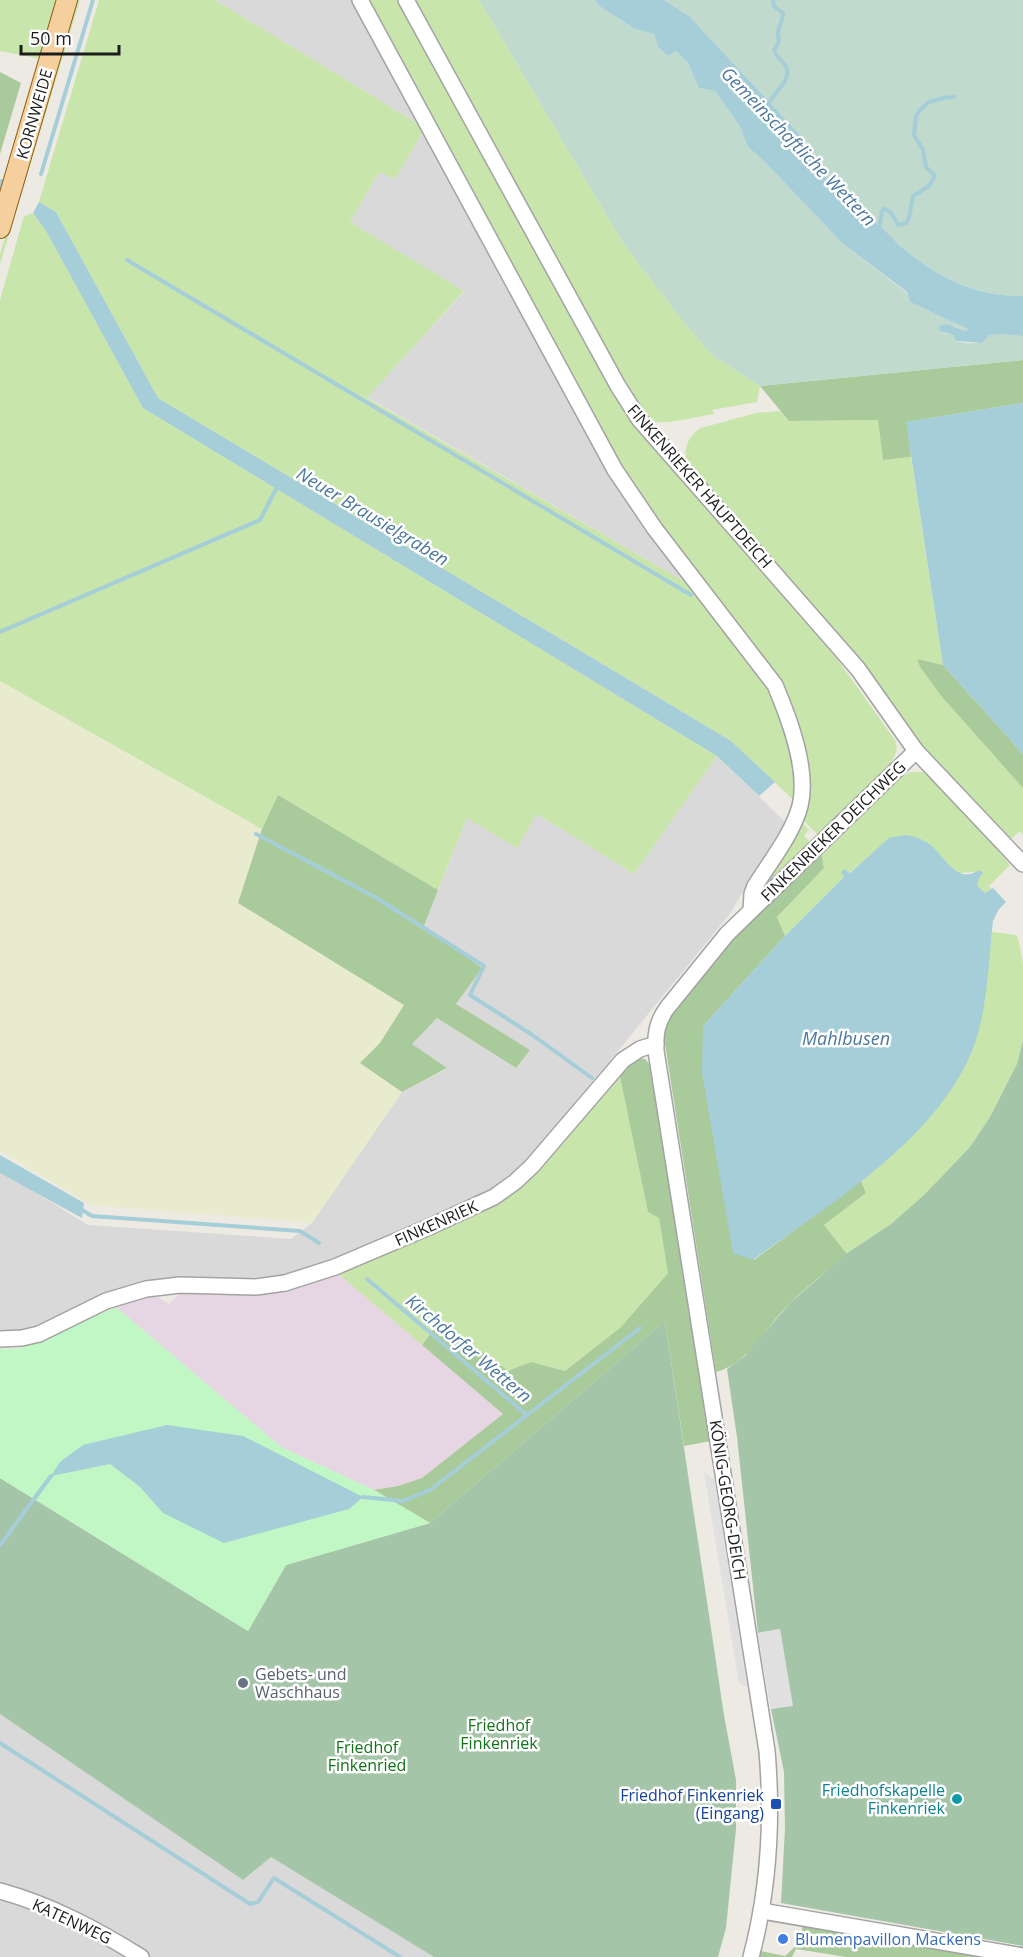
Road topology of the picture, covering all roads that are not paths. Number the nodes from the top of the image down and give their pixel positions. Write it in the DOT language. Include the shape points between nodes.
graph roads {
  1 [pos="67,0"];
  2 [pos="360,0"];
  3 [pos="406,0"];
  4 [pos="0,228"];
  5 [pos="916,751"];
  6 [pos="1023,864"];
  7 [pos="751,910"];
  8 [pos="656,1044"];
  9 [pos="0,1339"];
  10 [pos="0,1891"];
  11 [pos="762,1911"];
  12 [pos="1023,1956"];
  13 [pos="141,1957"];
  14 [pos="751,1957"];
  1 -- 4 [label="main road, KORNWEIDE"];
  2 -- 7 [label="street" via="615,470 655,529 776,685 788,714 802,794 791,828 755,886"];
  3 -- 5 [label="street, FINKENRIEKER HAUPTDEICH" via="639,419 858,669"];
  5 -- 6 [label="street, FINKENRIEKER HAUPTDEICH"];
  5 -- 7 [label="street, FINKENRIEKER DEICHWEG"];
  7 -- 8 [label="street" via="661,1016"];
  8 -- 9 [label="street, FINKENRIEK" via="623,1060 510,1187 429,1227 335,1267 285,1283 256,1287 180,1284 146,1289 106,1301 39,1334"];
  8 -- 11 [label="street, KÖNIG-GEORG-DEICH" via="767,1751 770,1834"];
  10 -- 13 [label="street, KATENWEG" via="80,1922"];
  11 -- 12 [label="street"];
  11 -- 14 [label="street, KÖNIG-GEORG-DEICH"];
}
